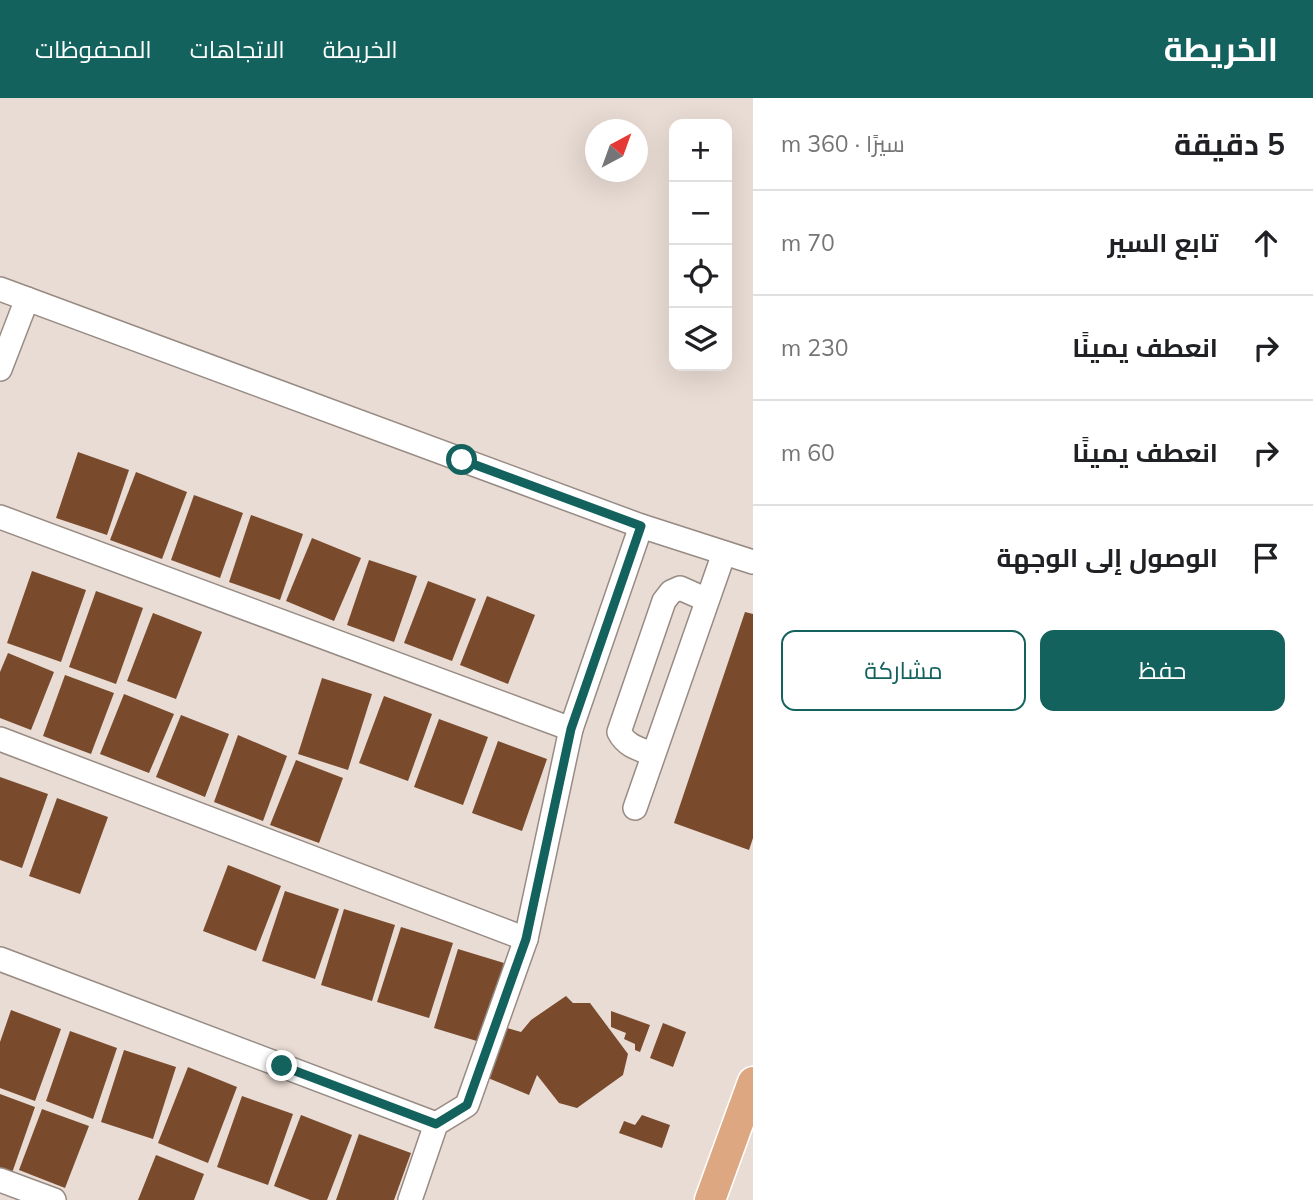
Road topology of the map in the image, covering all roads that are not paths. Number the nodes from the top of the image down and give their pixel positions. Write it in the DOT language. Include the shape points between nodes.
graph roads {
  1 [pos="0,289"];
  2 [pos="27,299"];
  3 [pos="0,369"];
  4 [pos="0,517"];
  5 [pos="641,526"];
  6 [pos="724,553"];
  7 [pos="753,562"];
  8 [pos="707,600"];
  9 [pos="571,729"];
  10 [pos="0,738"];
  11 [pos="653,754"];
  12 [pos="635,808"];
  13 [pos="526,939"];
  14 [pos="0,959"];
  15 [pos="753,1082"];
  16 [pos="753,1117"];
  17 [pos="436,1124"];
  18 [pos="725,1160"];
  19 [pos="0,1180"];
  20 [pos="54,1200"];
  21 [pos="410,1200"];
  22 [pos="710,1200"];
  1 -- 2 [label="street"];
  2 -- 3 [label="street"];
  2 -- 5 [label="street"];
  4 -- 9 [label="street"];
  5 -- 6 [label="street"];
  5 -- 9 [label="street"];
  6 -- 7 [label="street"];
  6 -- 8 [label="street"];
  8 -- 11 [label="street"];
  8 -- 11 [label="street" via="680,588 664,601 619,732 624,741"];
  9 -- 13 [label="street"];
  10 -- 13 [label="street"];
  11 -- 12 [label="street"];
  13 -- 17 [label="street" via="467,1105"];
  14 -- 17 [label="street"];
  15 -- 18 [label="main road"];
  16 -- 18 [label="main road"];
  17 -- 21 [label="street"];
  18 -- 22 [label="main road"];
  19 -- 20 [label="street"];
}
